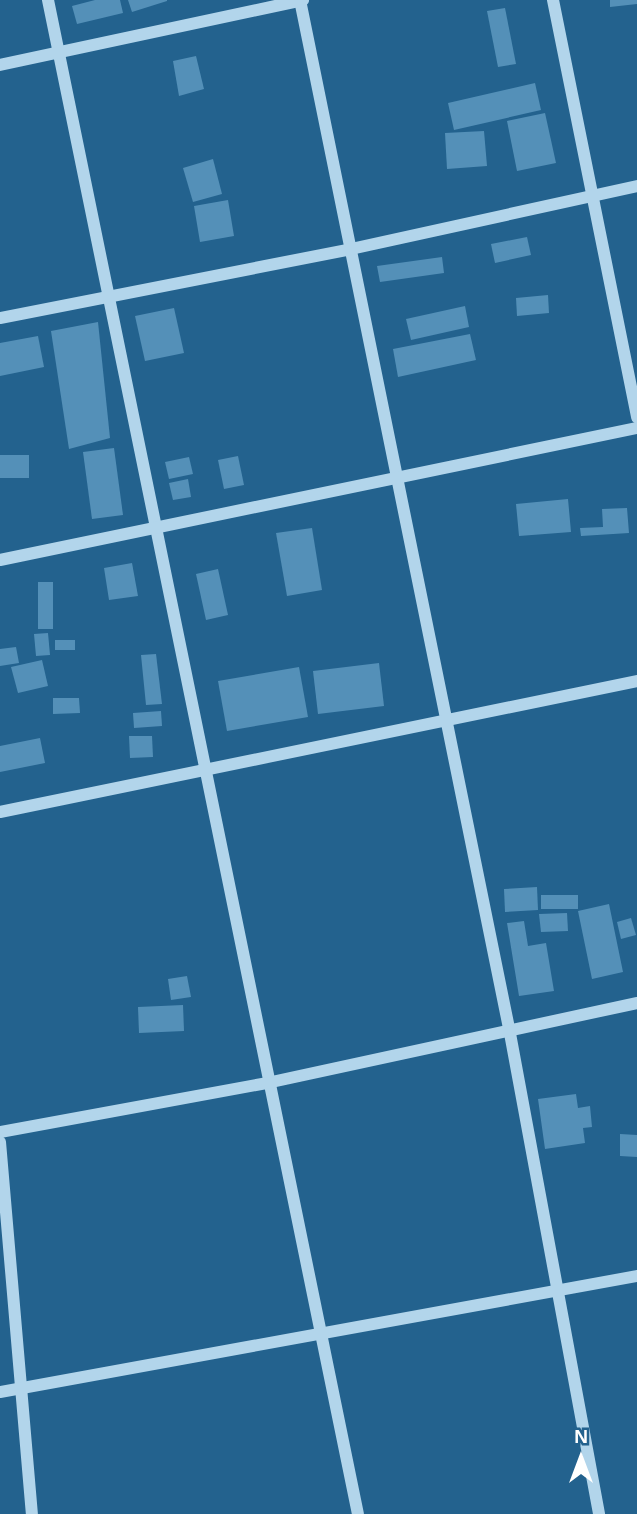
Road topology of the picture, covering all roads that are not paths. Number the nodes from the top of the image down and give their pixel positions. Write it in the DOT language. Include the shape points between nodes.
graph roads {
  1 [pos="48,0"];
  2 [pos="301,0"];
  3 [pos="553,0"];
  4 [pos="58,54"];
  5 [pos="0,65"];
  6 [pos="637,186"];
  7 [pos="592,194"];
  8 [pos="351,248"];
  9 [pos="107,297"];
  10 [pos="0,318"];
  11 [pos="637,418"];
  12 [pos="637,428"];
  13 [pos="399,480"];
  14 [pos="157,530"];
  15 [pos="0,560"];
  16 [pos="637,681"];
  17 [pos="447,720"];
  18 [pos="207,766"];
  19 [pos="0,812"];
  20 [pos="637,1003"];
  21 [pos="509,1028"];
  22 [pos="267,1083"];
  23 [pos="0,1132"];
  24 [pos="0,1142"];
  25 [pos="637,1276"];
  26 [pos="560,1291"];
  27 [pos="320,1335"];
  28 [pos="20,1388"];
  29 [pos="0,1392"];
  30 [pos="32,1514"];
  31 [pos="358,1514"];
  32 [pos="599,1514"];
  1 -- 4 [label="street"];
  2 -- 4 [label="street"];
  2 -- 8 [label="street"];
  3 -- 7 [label="street"];
  4 -- 5 [label="street"];
  4 -- 9 [label="street"];
  6 -- 7 [label="street"];
  7 -- 8 [label="street"];
  7 -- 11 [label="street"];
  8 -- 9 [label="street"];
  8 -- 13 [label="street"];
  9 -- 10 [label="street"];
  9 -- 14 [label="street"];
  12 -- 13 [label="street"];
  13 -- 14 [label="street"];
  13 -- 17 [label="street"];
  14 -- 15 [label="street"];
  14 -- 18 [label="street"];
  16 -- 17 [label="street"];
  17 -- 18 [label="street"];
  17 -- 21 [label="street"];
  18 -- 19 [label="street"];
  18 -- 22 [label="street"];
  20 -- 21 [label="street"];
  21 -- 22 [label="street"];
  21 -- 26 [label="street"];
  22 -- 23 [label="street"];
  22 -- 27 [label="street"];
  24 -- 28 [label="street"];
  25 -- 26 [label="street"];
  26 -- 27 [label="street"];
  26 -- 32 [label="street"];
  27 -- 28 [label="street"];
  27 -- 31 [label="street"];
  28 -- 29 [label="street"];
  28 -- 30 [label="street"];
}
